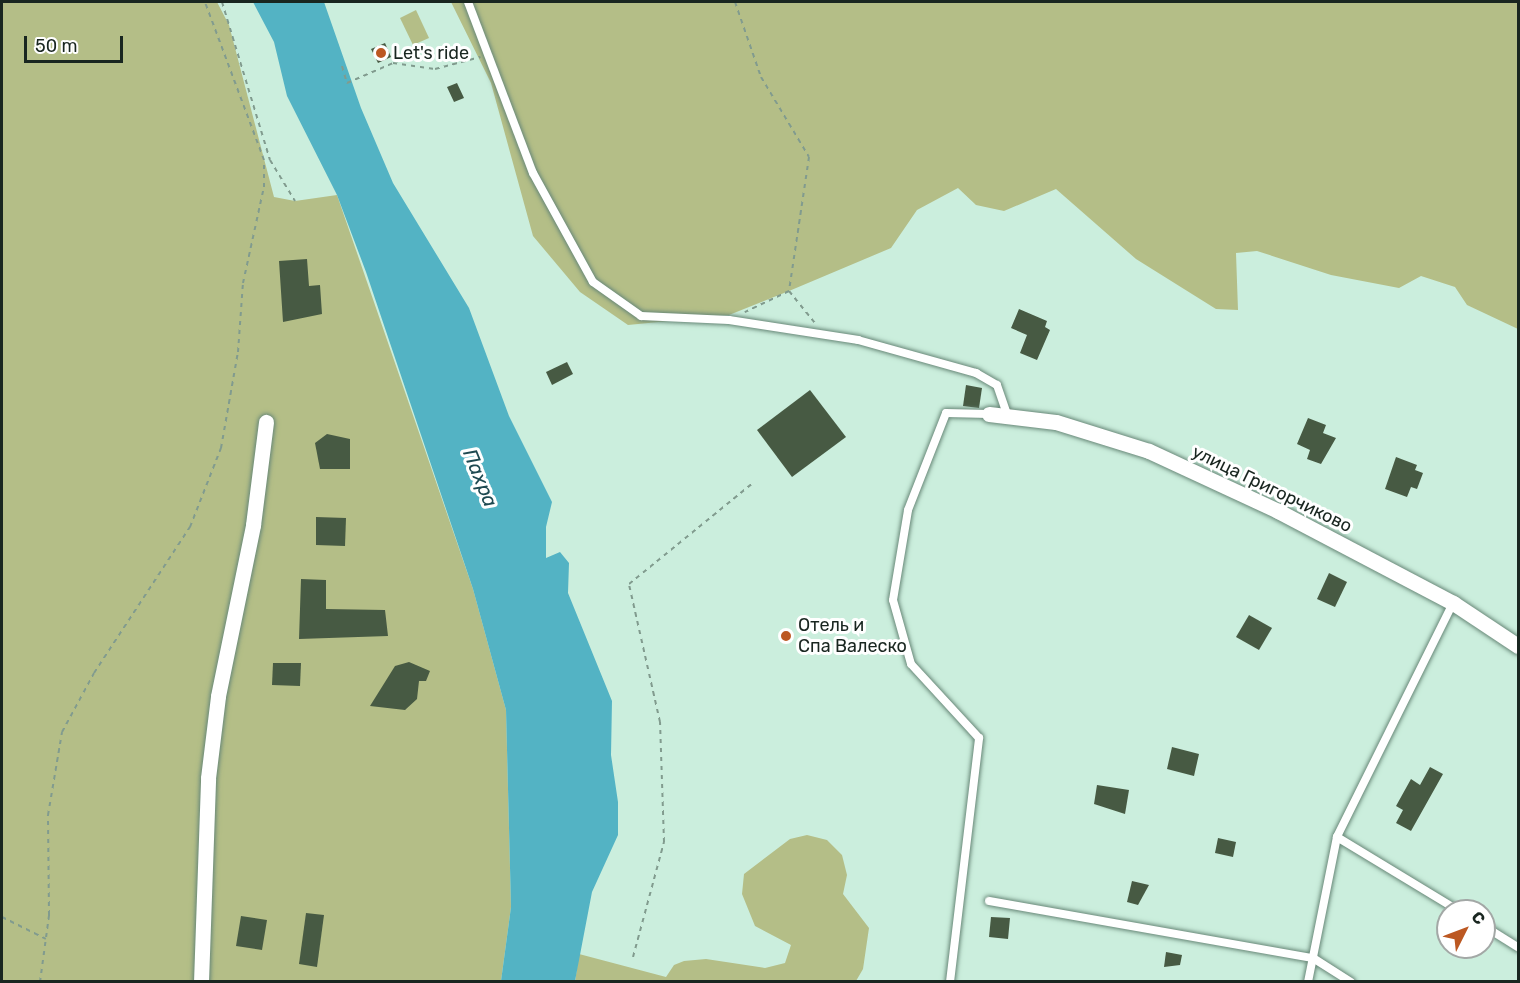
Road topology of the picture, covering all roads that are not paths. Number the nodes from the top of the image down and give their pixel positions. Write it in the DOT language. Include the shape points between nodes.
graph roads {
  1 [pos="468,2"];
  2 [pos="989,414"];
  3 [pos="1007,414"];
  4 [pos="266,422"];
  5 [pos="1453,603"];
  6 [pos="1518,646"];
  7 [pos="1338,837"];
  8 [pos="1439,899"];
  9 [pos="989,901"];
  10 [pos="1496,933"];
  11 [pos="1518,947"];
  12 [pos="1313,958"];
  13 [pos="201,981"];
  14 [pos="950,981"];
  15 [pos="1308,981"];
  16 [pos="1351,981"];
  1 -- 3 [label="lane" via="533,173 593,282 641,316 729,320 822,334 976,372 997,385"];
  2 -- 3 [label="street, улица Григорчиково"];
  2 -- 14 [label="lane" via="946,413 909,510 893,600 911,664 979,738"];
  3 -- 5 [label="street, улица Григорчиково" via="1056,422 1149,451 1278,511"];
  4 -- 13 [label="street" via="253,525 218,696 208,778"];
  5 -- 6 [label="street, улица Григорчиково"];
  5 -- 7 [label="lane"];
  7 -- 8 [label="lane"];
  7 -- 12 [label="lane"];
  9 -- 12 [label="lane"];
  10 -- 11 [label="lane"];
  12 -- 15 [label="lane"];
  12 -- 16 [label="lane"];
}
